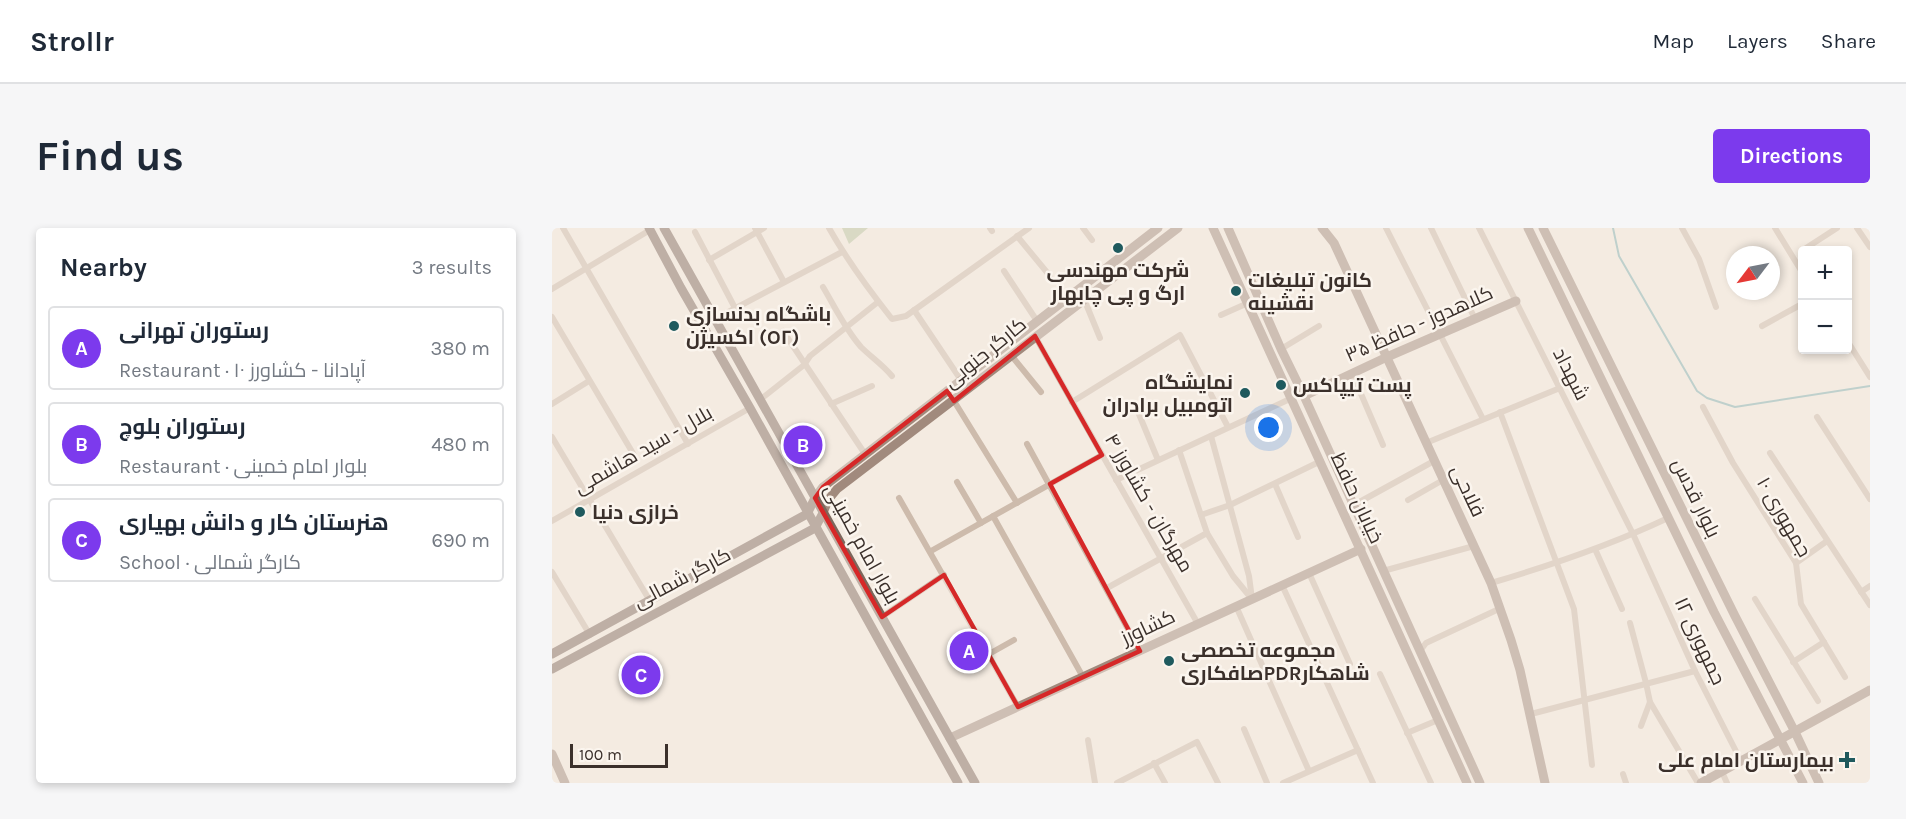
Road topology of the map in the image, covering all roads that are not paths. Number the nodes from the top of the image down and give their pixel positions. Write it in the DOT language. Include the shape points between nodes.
graph roads {
  1 [pos="563,228"];
  2 [pos="664,228"];
  3 [pos="764,228"];
  4 [pos="829,228"];
  5 [pos="1029,228"];
  6 [pos="1083,228"];
  7 [pos="1158,228"];
  8 [pos="1178,228"];
  9 [pos="1213,228"];
  10 [pos="1228,228"];
  11 [pos="1322,228"];
  12 [pos="1431,228"];
  13 [pos="1479,228"];
  14 [pos="1528,228"];
  15 [pos="1542,228"];
  16 [pos="1682,228"];
  17 [pos="1775,228"];
  18 [pos="1837,228"];
  19 [pos="1857,228"];
  20 [pos="650,229"];
  21 [pos="1388,229"];
  22 [pos="756,230"];
  23 [pos="695,232"];
  24 [pos="1017,236"];
  25 [pos="1092,240"];
  26 [pos="1810,246"];
  27 [pos="1870,247"];
  28 [pos="842,252"];
  29 [pos="1798,254"];
  30 [pos="1793,257"];
  31 [pos="709,260"];
  32 [pos="1798,264"];
  33 [pos="586,268"];
  34 [pos="1004,271"];
  35 [pos="1050,276"];
  36 [pos="784,282"];
  37 [pos="823,287"];
  38 [pos="552,288"];
  39 [pos="1084,299"];
  40 [pos="1516,301"];
  41 [pos="878,302"];
  42 [pos="1248,303"];
  43 [pos="1716,307"];
  44 [pos="1798,307"];
  45 [pos="735,308"];
  46 [pos="914,310"];
  47 [pos="1221,315"];
  48 [pos="552,317"];
  49 [pos="715,319"];
  50 [pos="1475,319"];
  51 [pos="1038,321"];
  52 [pos="846,326"];
  53 [pos="1319,326"];
  54 [pos="1762,326"];
  55 [pos="783,330"];
  56 [pos="1439,335"];
  57 [pos="1035,336"];
  58 [pos="1100,338"];
  59 [pos="1852,348"];
  60 [pos="1281,349"];
  61 [pos="1011,355"];
  62 [pos="1387,357"];
  63 [pos="804,365"];
  64 [pos="1352,373"];
  65 [pos="892,376"];
  66 [pos="1870,377"];
  67 [pos="961,380"];
  68 [pos="589,381"];
  69 [pos="872,386"];
  70 [pos="1560,388"];
  71 [pos="947,391"];
  72 [pos="1041,392"];
  73 [pos="1304,396"];
  74 [pos="1292,398"];
  75 [pos="761,399"];
  76 [pos="954,401"];
  77 [pos="1072,402"];
  78 [pos="552,404"];
  79 [pos="831,405"];
  80 [pos="1136,407"];
  81 [pos="1703,407"];
  82 [pos="750,408"];
  83 [pos="1500,412"];
  84 [pos="1817,417"];
  85 [pos="1483,419"];
  86 [pos="1228,427"];
  87 [pos="1644,433"];
  88 [pos="1211,435"];
  89 [pos="552,437"];
  90 [pos="1630,439"];
  91 [pos="1426,443"];
  92 [pos="688,444"];
  93 [pos="1028,444"];
  94 [pos="1383,445"];
  95 [pos="1179,450"];
  96 [pos="1770,453"];
  97 [pos="865,454"];
  98 [pos="634,455"];
  99 [pos="1102,455"];
  100 [pos="1158,460"];
  101 [pos="1321,461"];
  102 [pos="1434,461"];
  103 [pos="1116,480"];
  104 [pos="1342,480"];
  105 [pos="1443,480"];
  106 [pos="957,482"];
  107 [pos="1050,484"];
  108 [pos="1275,484"];
  109 [pos="1332,484"];
  110 [pos="815,498"];
  111 [pos="899,498"];
  112 [pos="1870,499"];
  113 [pos="589,500"];
  114 [pos="1408,500"];
  115 [pos="1017,503"];
  116 [pos="1230,505"];
  117 [pos="1354,506"];
  118 [pos="823,513"];
  119 [pos="807,514"];
  120 [pos="1201,514"];
  121 [pos="993,516"];
  122 [pos="1668,518"];
  123 [pos="552,521"];
  124 [pos="981,523"];
  125 [pos="815,528"];
  126 [pos="1207,533"];
  127 [pos="1633,534"];
  128 [pos="1298,537"];
  129 [pos="1827,541"];
  130 [pos="755,543"];
  131 [pos="1474,546"];
  132 [pos="1361,549"];
  133 [pos="1595,549"];
  134 [pos="931,551"];
  135 [pos="761,557"];
  136 [pos="1161,558"];
  137 [pos="1557,563"];
  138 [pos="1796,563"];
  139 [pos="1383,571"];
  140 [pos="552,572"];
  141 [pos="1309,573"];
  142 [pos="944,575"];
  143 [pos="1491,583"];
  144 [pos="1282,585"];
  145 [pos="1870,586"];
  146 [pos="1107,588"];
  147 [pos="1861,592"];
  148 [pos="1755,598"];
  149 [pos="1252,599"];
  150 [pos="650,602"];
  151 [pos="1870,605"];
  152 [pos="1236,606"];
  153 [pos="1501,608"];
  154 [pos="1622,609"];
  155 [pos="882,617"];
  156 [pos="1404,617"];
  157 [pos="1393,622"];
  158 [pos="1630,623"];
  159 [pos="1198,624"];
  160 [pos="590,634"];
  161 [pos="1014,640"];
  162 [pos="1824,642"];
  163 [pos="1140,651"];
  164 [pos="1420,651"];
  165 [pos="552,654"];
  166 [pos="989,654"];
  167 [pos="1793,662"];
  168 [pos="1350,664"];
  169 [pos="552,669"];
  170 [pos="1695,671"];
  171 [pos="1380,674"];
  172 [pos="1083,677"];
  173 [pos="1845,677"];
  174 [pos="1646,682"];
  175 [pos="1870,690"];
  176 [pos="1584,700"];
  177 [pos="1818,700"];
  178 [pos="1650,702"];
  179 [pos="1018,707"];
  180 [pos="1530,714"];
  181 [pos="1438,720"];
  182 [pos="1641,726"];
  183 [pos="1244,729"];
  184 [pos="1795,732"];
  185 [pos="1407,733"];
  186 [pos="950,738"];
  187 [pos="1782,739"];
  188 [pos="1088,740"];
  189 [pos="1358,750"];
  190 [pos="552,754"];
  191 [pos="1741,761"];
  192 [pos="1154,763"];
  193 [pos="1592,765"];
  194 [pos="1310,771"];
  195 [pos="1722,772"];
  196 [pos="1623,774"];
  197 [pos="1292,781"];
  198 [pos="565,783"];
  199 [pos="958,783"];
  200 [pos="975,783"];
  201 [pos="1095,783"];
  202 [pos="1117,783"];
  203 [pos="1165,783"];
  204 [pos="1218,783"];
  205 [pos="1267,783"];
  206 [pos="1283,783"];
  207 [pos="1373,783"];
  208 [pos="1431,783"];
  209 [pos="1467,783"];
  210 [pos="1480,783"];
  211 [pos="1545,783"];
  212 [pos="1626,783"];
  213 [pos="1700,783"];
  214 [pos="1727,783"];
  215 [pos="1803,783"];
  216 [pos="1819,783"];
  1 -- 33 [label="street"];
  2 -- 49 [label="main road, بلوار امام خمینی"];
  3 -- 22 [label="street"];
  4 -- 28 [label="street"];
  5 -- 24 [label="street"];
  6 -- 25 [label="street"];
  7 -- 51 [label="main road, کارگر جنوبی"];
  8 -- 39 [label="main road, کارگر جنوبی"];
  9 -- 42 [label="main road, خیابان حافظ"];
  10 -- 60 [label="main road, خیابان حافظ"];
  11 -- 62 [label="main road, فلاحی" via="1334,243"];
  12 -- 50 [label="street"];
  13 -- 40 [label="street, شهداد"];
  14 -- 90 [label="main road, بلوار قدس"];
  15 -- 87 [label="main road, بلوار قدس"];
  16 -- 43 [label="street" via="1699,259"];
  17 -- 30 [label="street"];
  18 -- 26 [label="street"];
  19 -- 27 [label="street"];
  20 -- 33 [label="street"];
  20 -- 82 [label="main road, بلوار امام خمینی"];
  21 -- 56 [label="street"];
  22 -- 31 [label="street"];
  22 -- 36 [label="street"];
  23 -- 31 [label="street"];
  24 -- 35 [label="street"];
  24 -- 46 [label="street"];
  28 -- 36 [label="street"];
  28 -- 41 [label="street"];
  29 -- 30 [label="street"];
  30 -- 32 [label="street"];
  31 -- 45 [label="street"];
  33 -- 38 [label="street"];
  33 -- 92 [label="street"];
  34 -- 51 [label="street"];
  36 -- 45 [label="street"];
  37 -- 52 [label="street"];
  39 -- 57 [label="main road, کارگر جنوبی"];
  39 -- 58 [label="street"];
  40 -- 50 [label="main road, کلاهدوز - حافظ ۳۵"];
  40 -- 70 [label="street, شهداد"];
  41 -- 46 [label="street" via="892,319"];
  41 -- 52 [label="street"];
  42 -- 47 [label="street"];
  42 -- 74 [label="main road, خیابان حافظ"];
  44 -- 54 [label="street"];
  45 -- 49 [label="street"];
  46 -- 67 [label="street"];
  48 -- 68 [label="street"];
  49 -- 75 [label="main road, بلوار امام خمینی"];
  50 -- 56 [label="main road, کلاهدوز - حافظ ۳۵"];
  51 -- 67 [label="main road, کارگر جنوبی"];
  52 -- 63 [label="street"];
  52 -- 65 [label="street" via="868,355"];
  53 -- 60 [label="street"];
  55 -- 63 [label="street"];
  56 -- 62 [label="main road, کلاهدوز - حافظ ۳۵"];
  56 -- 85 [label="street"];
  57 -- 61 [label="main road, کارگر جنوبی"];
  57 -- 77 [label="street, مهرگان - کشاورز ۴"];
  59 -- 66 [label="street"];
  60 -- 73 [label="main road, خیابان حافظ"];
  61 -- 72 [label="street"];
  61 -- 76 [label="main road, کارگر جنوبی"];
  62 -- 64 [label="main road, کلاهدوز - حافظ ۳۵"];
  62 -- 91 [label="main road, فلاحی"];
  63 -- 75 [label="street"];
  63 -- 79 [label="street"];
  64 -- 73 [label="main road, کلاهدوز - حافظ ۳۵"];
  64 -- 94 [label="street"];
  67 -- 71 [label="main road, کارگر جنوبی"];
  68 -- 78 [label="street"];
  68 -- 98 [label="street"];
  69 -- 79 [label="street"];
  70 -- 83 [label="street"];
  70 -- 127 [label="street, شهداد"];
  71 -- 76 [label="main road"];
  71 -- 97 [label="main road, کارگر جنوبی"];
  73 -- 104 [label="main road, خیابان حافظ"];
  74 -- 86 [label="street"];
  74 -- 101 [label="main road, خیابان حافظ"];
  75 -- 110 [label="main road, بلوار امام خمینی"];
  76 -- 115 [label="street"];
  76 -- 118 [label="main road, کارگر جنوبی" via="837,489"];
  77 -- 86 [label="street" via="1180,335"];
  77 -- 99 [label="street, مهرگان - کشاورز ۴"];
  79 -- 97 [label="street"];
  80 -- 100 [label="street"];
  81 -- 138 [label="street, جمهوری ۱۰"];
  82 -- 92 [label="street, بلال - سید هاشمی"];
  82 -- 119 [label="main road, بلوار امام خمینی"];
  83 -- 85 [label="street"];
  83 -- 137 [label="street"];
  84 -- 112 [label="street"];
  85 -- 91 [label="street"];
  86 -- 88 [label="street"];
  87 -- 90 [label="main road"];
  87 -- 184 [label="main road, بلوار قدس"];
  88 -- 95 [label="street"];
  88 -- 116 [label="street"];
  89 -- 113 [label="street"];
  90 -- 122 [label="main road, بلوار قدس"];
  91 -- 102 [label="main road, فلاحی"];
  92 -- 113 [label="street, بلال - سید هاشمی"];
  93 -- 107 [label="street"];
  95 -- 100 [label="street"];
  95 -- 120 [label="street"];
  96 -- 129 [label="street"];
  97 -- 110 [label="main road, کارگر جنوبی"];
  99 -- 103 [label="street, مهرگان - کشاورز ۴"];
  99 -- 107 [label="street"];
  100 -- 103 [label="street"];
  101 -- 108 [label="street"];
  101 -- 109 [label="main road, خیابان حافظ"];
  102 -- 105 [label="main road, فلاحی"];
  102 -- 117 [label="street"];
  103 -- 136 [label="street, مهرگان - کشاورز ۴"];
  104 -- 109 [label="main road"];
  104 -- 117 [label="main road, خیابان حافظ"];
  105 -- 114 [label="street"];
  105 -- 131 [label="main road, فلاحی"];
  106 -- 124 [label="street"];
  107 -- 115 [label="street"];
  107 -- 146 [label="street"];
  108 -- 116 [label="street"];
  108 -- 128 [label="street"];
  109 -- 132 [label="main road, خیابان حافظ"];
  110 -- 118 [label="main road, بلوار امام خمینی"];
  110 -- 119 [label="main road"];
  111 -- 134 [label="street"];
  113 -- 123 [label="street, بلال - سید هاشمی"];
  113 -- 150 [label="street"];
  115 -- 121 [label="street"];
  116 -- 120 [label="street"];
  116 -- 149 [label="street"];
  117 -- 139 [label="main road, خیابان حافظ"];
  118 -- 125 [label="main road"];
  118 -- 155 [label="main road, بلوار امام خمینی"];
  119 -- 125 [label="main road, بلوار امام خمینی"];
  119 -- 130 [label="main road, کارگر شمالی"];
  120 -- 126 [label="street"];
  121 -- 124 [label="street"];
  121 -- 172 [label="street"];
  122 -- 127 [label="street"];
  122 -- 187 [label="main road, بلوار قدس"];
  124 -- 134 [label="street"];
  125 -- 135 [label="main road, کارگر شمالی"];
  125 -- 199 [label="main road, بلوار امام خمینی"];
  126 -- 136 [label="street"];
  126 -- 149 [label="street"];
  127 -- 133 [label="street"];
  127 -- 170 [label="street, جمهوری ۱۲"];
  129 -- 138 [label="street"];
  129 -- 147 [label="street"];
  130 -- 135 [label="main road" via="764,547"];
  130 -- 150 [label="main road, کارگر شمالی"];
  131 -- 139 [label="street"];
  131 -- 143 [label="main road, فلاحی"];
  132 -- 141 [label="main road, کشاورز"];
  132 -- 157 [label="main road, خیابان حافظ"];
  133 -- 137 [label="street"];
  133 -- 154 [label="street"];
  134 -- 142 [label="street"];
  135 -- 169 [label="main road, کارگر شمالی"];
  136 -- 146 [label="street"];
  136 -- 159 [label="street, مهرگان - کشاورز ۴"];
  137 -- 143 [label="street"];
  137 -- 176 [label="street" via="1574,609"];
  138 -- 162 [label="street, جمهوری ۱۰" via="1801,604"];
  139 -- 156 [label="main road, خیابان حافظ"];
  140 -- 160 [label="street"];
  141 -- 144 [label="main road, کشاورز"];
  141 -- 168 [label="street"];
  142 -- 155 [label="street"];
  142 -- 166 [label="street"];
  143 -- 153 [label="main road, فلاحی"];
  144 -- 149 [label="main road, کشاورز"];
  144 -- 189 [label="street"];
  145 -- 147 [label="street"];
  146 -- 163 [label="street"];
  147 -- 151 [label="street"];
  148 -- 167 [label="street"];
  149 -- 152 [label="main road, کشاورز"];
  150 -- 160 [label="main road, کارگر شمالی"];
  152 -- 159 [label="main road, کشاورز"];
  152 -- 194 [label="street"];
  153 -- 164 [label="street" via="1426,643"];
  153 -- 180 [label="main road, فلاحی"];
  155 -- 186 [label="main road, بلوار امام خمینی"];
  156 -- 157 [label="main road"];
  156 -- 164 [label="main road, خیابان حافظ"];
  157 -- 181 [label="main road, خیابان حافظ"];
  158 -- 174 [label="street"];
  159 -- 163 [label="main road, کشاورز"];
  160 -- 165 [label="main road, کارگر شمالی"];
  161 -- 166 [label="street"];
  162 -- 167 [label="street"];
  162 -- 173 [label="street, جمهوری ۱۰"];
  163 -- 172 [label="main road, کشاورز"];
  164 -- 210 [label="main road, خیابان حافظ"];
  166 -- 179 [label="street"];
  167 -- 177 [label="street"];
  170 -- 174 [label="street"];
  170 -- 191 [label="street, جمهوری ۱۲"];
  171 -- 185 [label="street"];
  172 -- 179 [label="main road, کشاورز"];
  174 -- 176 [label="street"];
  174 -- 178 [label="street"];
  175 -- 184 [label="main road"];
  176 -- 180 [label="street"];
  176 -- 193 [label="street"];
  178 -- 182 [label="street"];
  178 -- 213 [label="street"];
  179 -- 186 [label="main road, کشاورز"];
  180 -- 211 [label="main road, فلاحی"];
  181 -- 185 [label="street"];
  181 -- 209 [label="main road, خیابان حافظ"];
  183 -- 205 [label="street"];
  184 -- 187 [label="main road"];
  184 -- 216 [label="main road, بلوار قدس"];
  185 -- 208 [label="street"];
  186 -- 200 [label="main road, بلوار امام خمینی"];
  187 -- 191 [label="main road"];
  187 -- 215 [label="main road, بلوار قدس"];
  188 -- 201 [label="street"];
  189 -- 194 [label="street"];
  189 -- 207 [label="street"];
  190 -- 198 [label="main road"];
  191 -- 195 [label="main road"];
  192 -- 202 [label="street"];
  192 -- 203 [label="street"];
  192 -- 204 [label="street" via="1197,742"];
  194 -- 197 [label="street"];
  195 -- 213 [label="main road"];
  195 -- 214 [label="street"];
  196 -- 212 [label="street"];
  197 -- 206 [label="street"];
}
